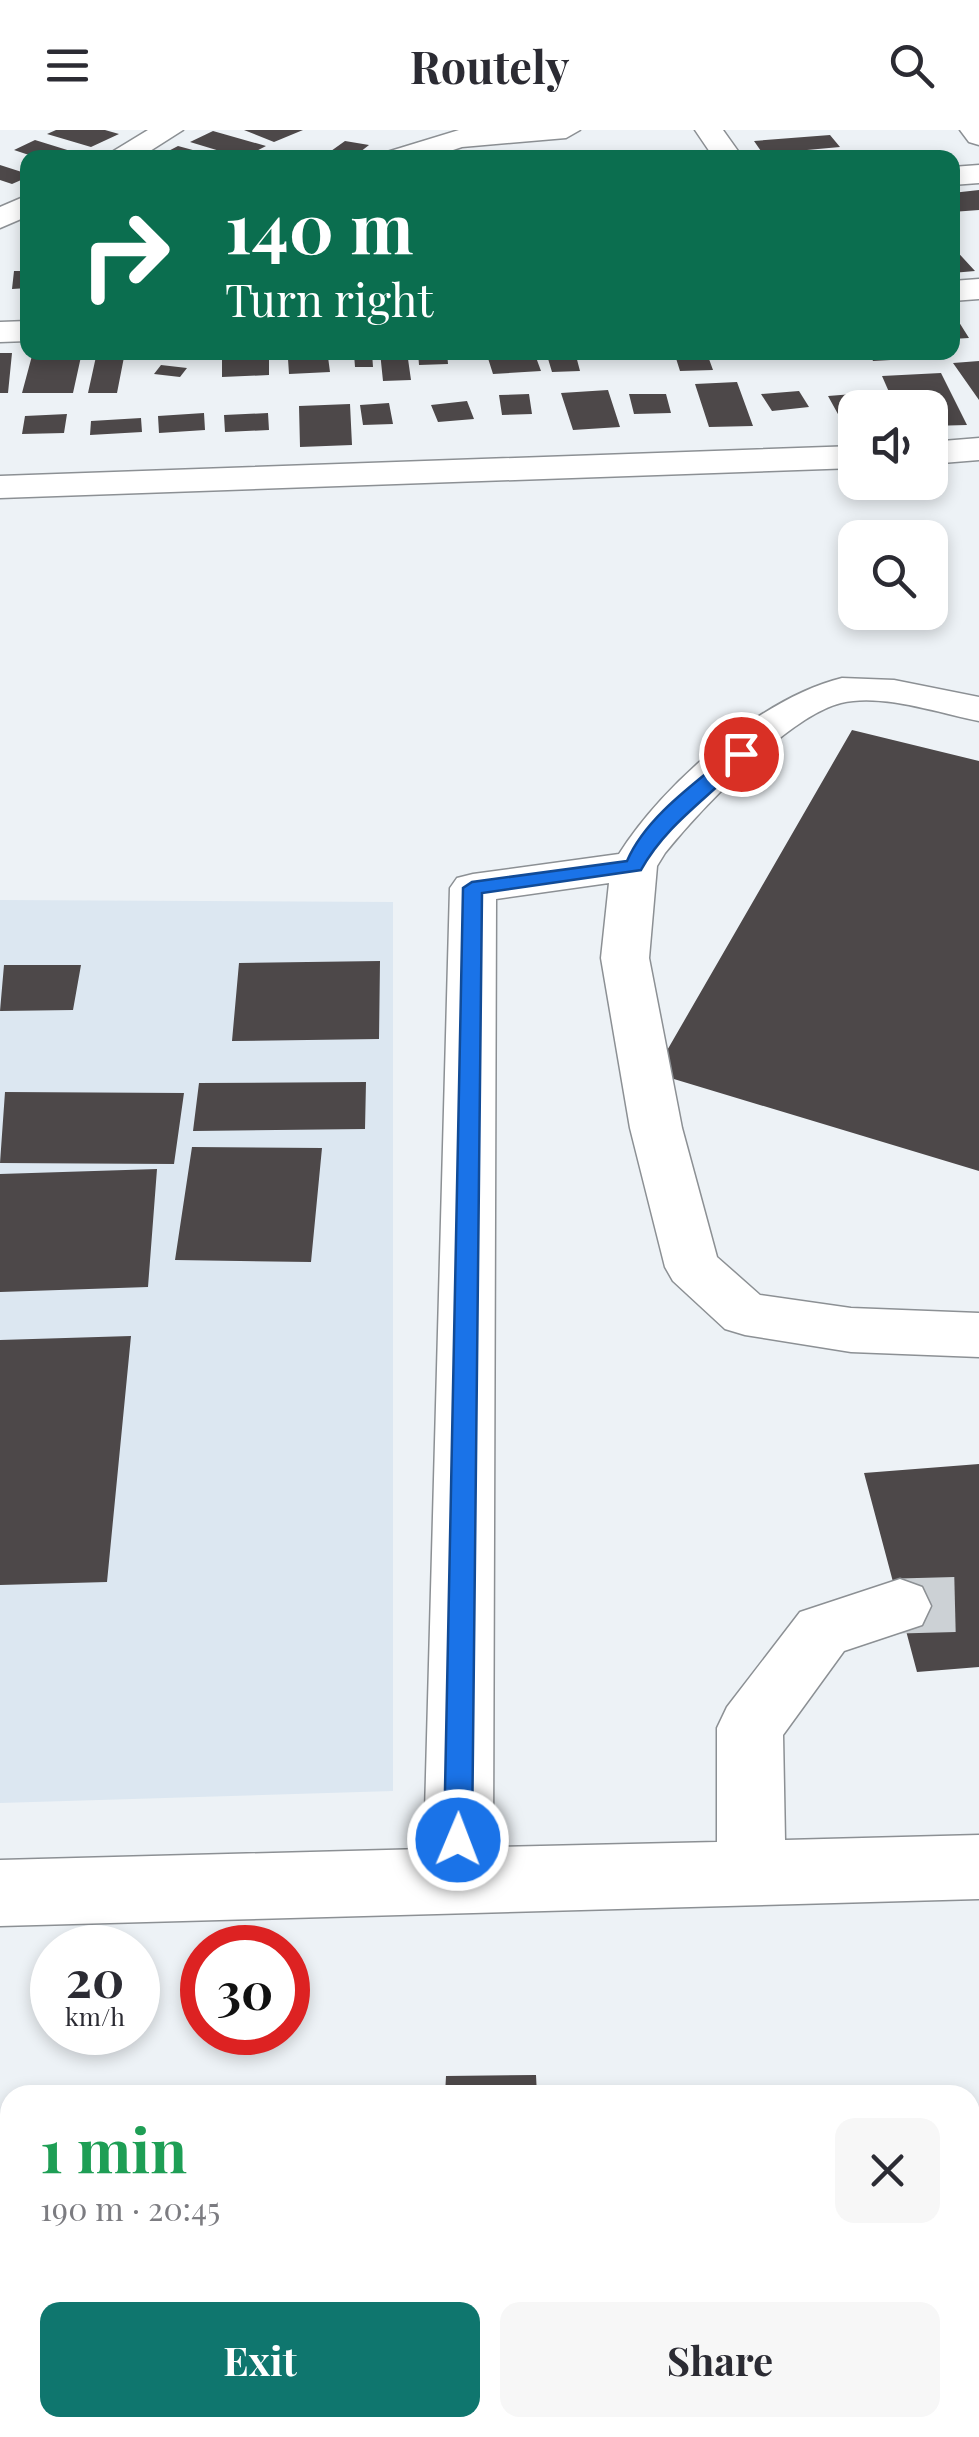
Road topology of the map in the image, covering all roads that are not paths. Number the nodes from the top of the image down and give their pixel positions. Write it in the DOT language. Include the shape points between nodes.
graph roads {
  1 [pos="169,130"];
  2 [pos="566,130"];
  3 [pos="974,130"];
  4 [pos="979,136"];
  5 [pos="131,150"];
  6 [pos="423,150"];
  7 [pos="979,449"];
  8 [pos="948,452"];
  9 [pos="838,457"];
  10 [pos="0,487"];
  11 [pos="979,709"];
  12 [pos="634,866"];
  13 [pos="979,1335"];
  14 [pos="900,1606"];
  15 [pos="979,1867"];
  16 [pos="751,1873"];
  17 [pos="458,1880"];
  18 [pos="0,1893"];
  1 -- 5 [label="street"];
  2 -- 6 [label="street" via="459,139"];
  3 -- 4 [label="street"];
  7 -- 8 [label="street"];
  9 -- 10 [label="street"];
  11 -- 12 [label="street" via="838,690 797,706 684,802 640,850"];
  12 -- 13 [label="street" via="625,958 656,1128 692,1266 745,1314 851,1330"];
  12 -- 17 [label="street" via="472,888"];
  14 -- 16 [label="street" via="822,1631 750,1728"];
  15 -- 16 [label="street"];
  16 -- 17 [label="street"];
  17 -- 18 [label="street"];
}
